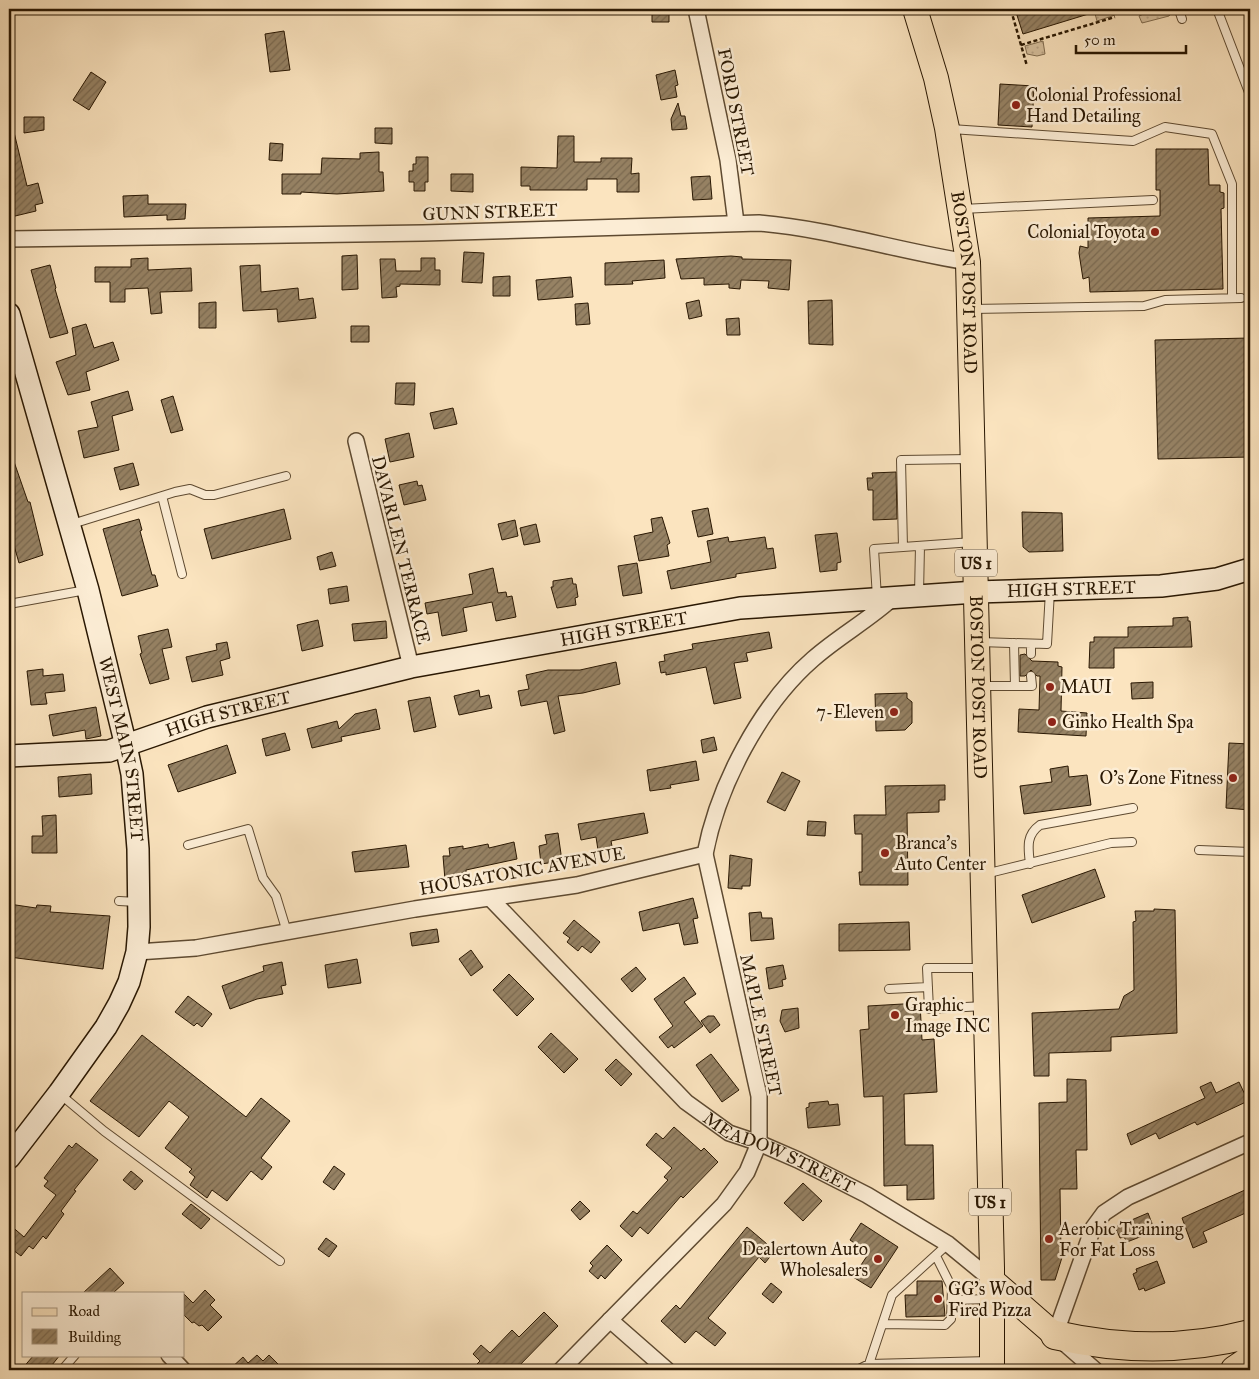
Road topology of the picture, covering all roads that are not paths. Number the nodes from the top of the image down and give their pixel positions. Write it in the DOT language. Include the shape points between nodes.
graph roads {
  1 [pos="696,9"];
  2 [pos="916,9"];
  3 [pos="1217,9"];
  4 [pos="1250,95"];
  5 [pos="947,128"];
  6 [pos="1153,200"];
  7 [pos="960,209"];
  8 [pos="736,223"];
  9 [pos="9,239"];
  10 [pos="968,262"];
  11 [pos="1232,298"];
  12 [pos="1241,298"];
  13 [pos="969,308"];
  14 [pos="9,314"];
  15 [pos="356,441"];
  16 [pos="973,459"];
  17 [pos="286,476"];
  18 [pos="162,496"];
  19 [pos="69,524"];
  20 [pos="975,542"];
  21 [pos="920,546"];
  22 [pos="904,547"];
  23 [pos="1250,569"];
  24 [pos="182,574"];
  25 [pos="88,590"];
  26 [pos="1050,590"];
  27 [pos="976,592"];
  28 [pos="919,596"];
  29 [pos="886,597"];
  30 [pos="9,604"];
  31 [pos="977,642"];
  32 [pos="1014,643"];
  33 [pos="1031,644"];
  34 [pos="1031,654"];
  35 [pos="410,667"];
  36 [pos="1032,676"];
  37 [pos="978,686"];
  38 [pos="1015,686"];
  39 [pos="126,746"];
  40 [pos="9,756"];
  41 [pos="1133,808"];
  42 [pos="1132,842"];
  43 [pos="188,845"];
  44 [pos="1199,850"];
  45 [pos="1250,852"];
  46 [pos="705,854"];
  47 [pos="1030,864"];
  48 [pos="982,875"];
  49 [pos="490,899"];
  50 [pos="288,932"];
  51 [pos="137,952"];
  52 [pos="984,968"];
  53 [pos="928,987"];
  54 [pos="889,989"];
  55 [pos="985,1006"];
  56 [pos="59,1093"];
  57 [pos="1250,1142"];
  58 [pos="759,1143"];
  59 [pos="9,1158"];
  60 [pos="948,1244"];
  61 [pos="936,1256"];
  62 [pos="280,1261"];
  63 [pos="992,1290"];
  64 [pos="952,1300"];
  65 [pos="610,1320"];
  66 [pos="884,1324"];
  67 [pos="1250,1334"];
  68 [pos="1055,1335"];
  69 [pos="74,1356"];
  70 [pos="170,1356"];
  71 [pos="1250,1360"];
  72 [pos="869,1364"];
  73 [pos="933,1366"];
  74 [pos="992,1366"];
  75 [pos="62,1370"];
  76 [pos="183,1370"];
  77 [pos="561,1370"];
  78 [pos="667,1370"];
  79 [pos="857,1370"];
  80 [pos="1095,1370"];
  81 [pos="1235,1370"];
  1 -- 8 [label="street, FORD STREET" via="726,150"];
  2 -- 5 [label="main road, BOSTON POST ROAD / US 1"];
  3 -- 4 [label="lane"];
  5 -- 7 [label="main road, BOSTON POST ROAD / US 1"];
  5 -- 11 [label="lane" via="1133,141 1165,127 1212,134 1232,184"];
  6 -- 7 [label="lane"];
  7 -- 10 [label="main road, BOSTON POST ROAD / US 1"];
  8 -- 9 [label="street, GUNN STREET" via="423,233"];
  8 -- 10 [label="street, GUNN STREET" via="807,228"];
  10 -- 13 [label="main road, BOSTON POST ROAD / US 1"];
  11 -- 12 [label="lane"];
  11 -- 13 [label="lane" via="1165,300 1144,306"];
  13 -- 16 [label="main road, BOSTON POST ROAD / US 1"];
  14 -- 19 [label="main road, WEST MAIN STREET"];
  15 -- 35 [label="street, DAVARLEN TERRACE"];
  16 -- 20 [label="main road, BOSTON POST ROAD / US 1"];
  16 -- 22 [label="lane" via="901,460"];
  17 -- 18 [label="lane" via="214,495 190,489"];
  18 -- 19 [label="lane"];
  18 -- 24 [label="lane"];
  19 -- 25 [label="main road, WEST MAIN STREET"];
  20 -- 21 [label="lane"];
  20 -- 27 [label="main road, BOSTON POST ROAD / US 1"];
  21 -- 22 [label="lane"];
  21 -- 28 [label="lane"];
  22 -- 29 [label="lane" via="874,550"];
  23 -- 26 [label="main road, HIGH STREET" via="1190,584"];
  25 -- 30 [label="lane"];
  25 -- 39 [label="main road, WEST MAIN STREET"];
  26 -- 27 [label="main road, HIGH STREET"];
  26 -- 33 [label="lane" via="1047,644"];
  27 -- 28 [label="main road, HIGH STREET"];
  27 -- 31 [label="main road, BOSTON POST ROAD / US 1"];
  28 -- 29 [label="main road, HIGH STREET"];
  29 -- 35 [label="main road, HIGH STREET" via="740,608"];
  29 -- 46 [label="street" via="874,615 814,657 784,687 747,743 714,816"];
  31 -- 32 [label="lane"];
  31 -- 37 [label="main road, BOSTON POST ROAD / US 1"];
  32 -- 33 [label="lane"];
  32 -- 38 [label="lane"];
  33 -- 34 [label="lane"];
  35 -- 39 [label="main road, HIGH STREET" via="207,717"];
  36 -- 38 [label="lane" via="1032,686"];
  37 -- 38 [label="lane"];
  37 -- 48 [label="main road, BOSTON POST ROAD / US 1"];
  39 -- 40 [label="main road, HIGH STREET" via="109,751"];
  39 -- 51 [label="main road, WEST MAIN STREET" via="132,774 138,849 129,902"];
  41 -- 47 [label="lane" via="1040,824 1028,842"];
  42 -- 47 [label="lane" via="1111,843"];
  43 -- 50 [label="lane" via="248,830 263,878 276,896"];
  44 -- 45 [label="lane"];
  46 -- 49 [label="street, HOUSATONIC AVENUE" via="577,885"];
  46 -- 58 [label="street, MAPLE STREET" via="759,1096"];
  47 -- 48 [label="lane"];
  48 -- 52 [label="main road, BOSTON POST ROAD / US 1"];
  49 -- 50 [label="street, HOUSATONIC AVENUE"];
  49 -- 58 [label="street, MEADOW STREET" via="686,1102 728,1133"];
  50 -- 51 [label="street, HOUSATONIC AVENUE" via="196,948"];
  51 -- 56 [label="main road, WEST MAIN STREET" via="119,1004"];
  52 -- 53 [label="lane" via="927,968"];
  52 -- 55 [label="main road, BOSTON POST ROAD / US 1"];
  53 -- 54 [label="lane"];
  53 -- 55 [label="lane" via="929,1009"];
  55 -- 63 [label="main road, BOSTON POST ROAD / US 1"];
  56 -- 59 [label="main road, WEST MAIN STREET"];
  56 -- 62 [label="lane" via="104,1131"];
  57 -- 68 [label="street" via="1128,1197 1104,1213 1093,1228"];
  58 -- 60 [label="street, MEADOW STREET" via="866,1195"];
  58 -- 65 [label="street, MAPLE STREET" via="747,1172 724,1204"];
  60 -- 61 [label="lane"];
  60 -- 63 [label="street, MEADOW STREET"];
  61 -- 64 [label="lane" via="952,1288"];
  61 -- 66 [label="lane" via="892,1295"];
  63 -- 64 [label="lane"];
  63 -- 68 [label="main road, MEADOW STREET"];
  63 -- 74 [label="main road, BOSTON POST ROAD / US 1"];
  64 -- 66 [label="lane" via="951,1319 945,1325"];
  65 -- 77 [label="street, MAPLE STREET"];
  65 -- 78 [label="street"];
  66 -- 72 [label="lane"];
  67 -- 68 [label="highway" via="1197,1346 1151,1348 1106,1345"];
  68 -- 80 [label="street, MEADOW STREET"];
  69 -- 75 [label="lane"];
  70 -- 76 [label="street"];
  71 -- 81 [label="highway"];
  72 -- 73 [label="lane"];
  72 -- 79 [label="lane"];
  73 -- 74 [label="lane"];
}
